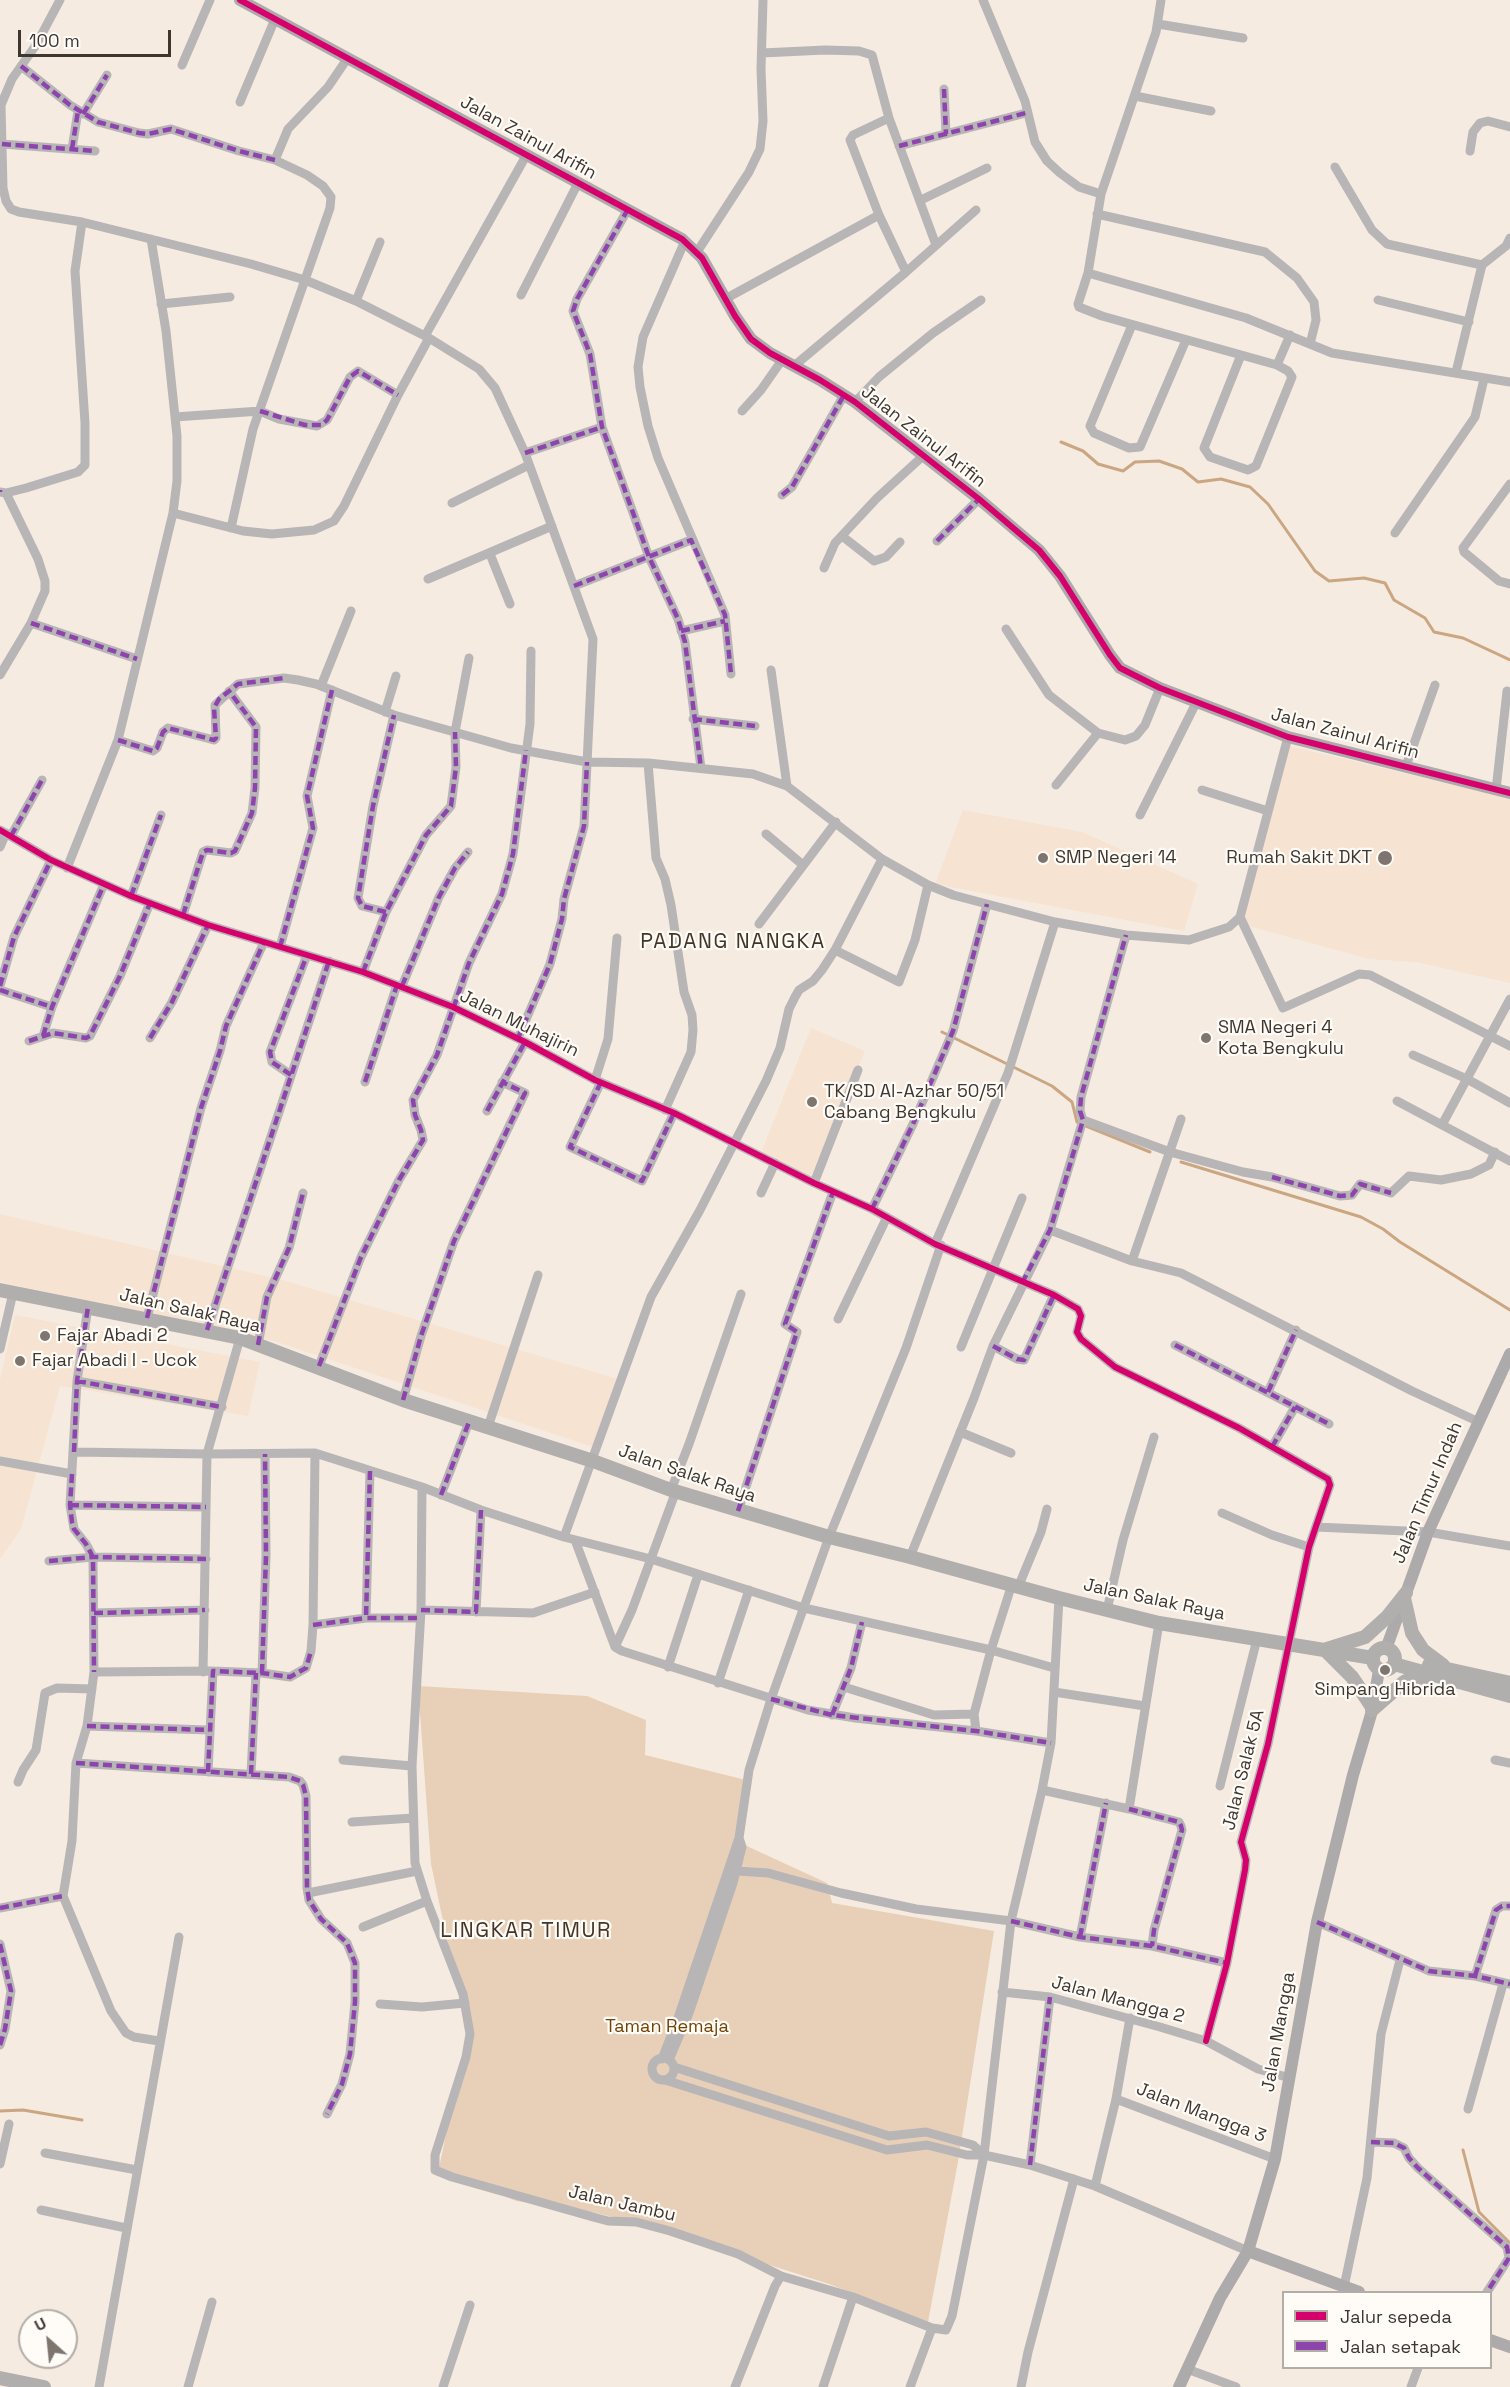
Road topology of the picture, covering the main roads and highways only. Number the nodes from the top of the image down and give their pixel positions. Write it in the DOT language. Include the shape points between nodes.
graph roads {
  1 [pos="7,1291"];
  2 [pos="1324,1651"];
  3 [pos="1392,1656"];
  4 [pos="1376,1664"];
  5 [pos="1447,1674"];
  6 [pos="1510,1683"];
  7 [pos="1510,1696"];
  8 [pos="0,2378"];
  9 [pos="44,2387"];
  1 -- 2 [label="main road, Jalan Salak Raya" via="240,1338 403,1400 829,1538 1159,1623"];
  2 -- 4 [label="main road, Jalan Salak Raya"];
  2 -- 5 [label="main road" via="1352,1677 1372,1708 1410,1679"];
  2 -- 5 [label="main road" via="1365,1637 1405,1595 1412,1633"];
  3 -- 4 [label="main road" via="1389,1669"];
  3 -- 4 [label="main road" via="1377,1650"];
  3 -- 5 [label="main road"];
  5 -- 6 [label="main road"];
  5 -- 7 [label="main road"];
  8 -- 9 [label="main road"];
}
